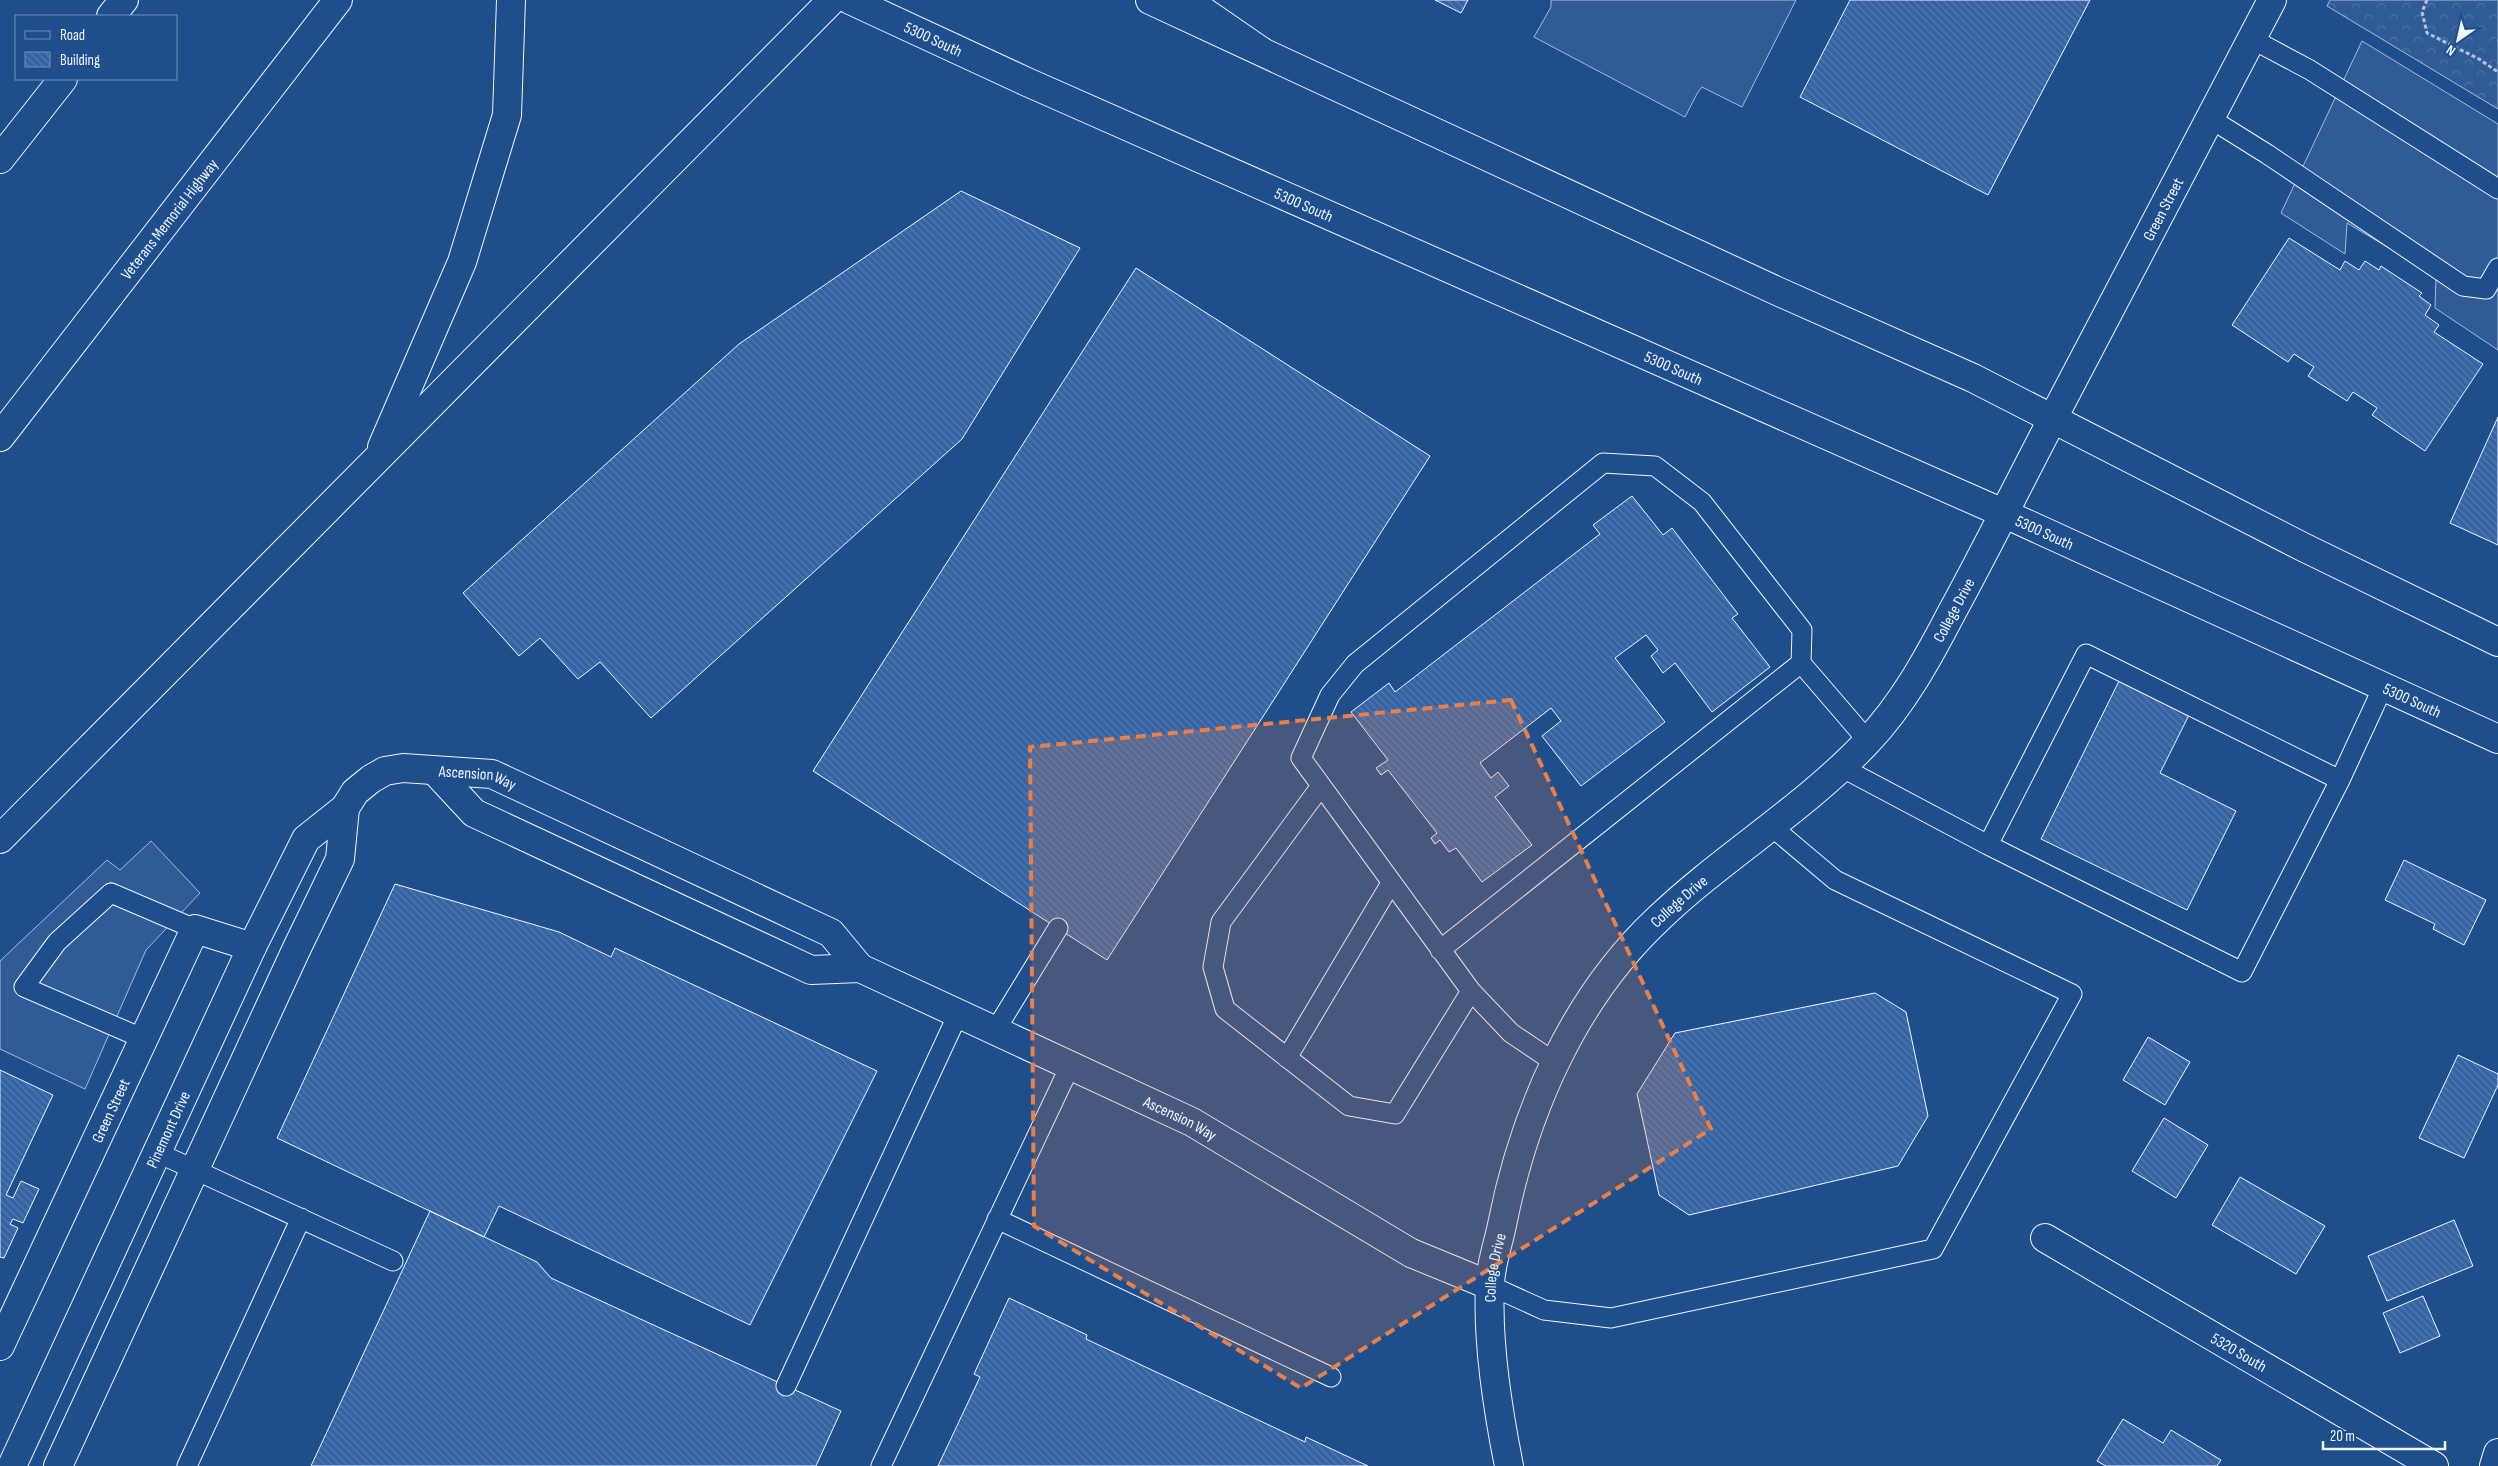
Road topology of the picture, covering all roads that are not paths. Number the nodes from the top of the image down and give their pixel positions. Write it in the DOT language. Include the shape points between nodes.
graph roads {
  1 [pos="124,0"];
  2 [pos="338,0"];
  3 [pos="510,0"];
  4 [pos="832,0"];
  5 [pos="850,0"];
  6 [pos="1150,0"];
  7 [pos="1187,0"];
  8 [pos="2272,0"];
  9 [pos="113,15"];
  10 [pos="2252,40"];
  11 [pos="1261,51"];
  12 [pos="62,80"];
  13 [pos="2211,119"];
  14 [pos="0,159"];
  15 [pos="2498,189"];
  16 [pos="2498,268"];
  17 [pos="2053,418"];
  18 [pos="0,438"];
  19 [pos="375,462"];
  20 [pos="2003,513"];
  21 [pos="2498,642"];
  22 [pos="1801,663"];
  23 [pos="2383,686"];
  24 [pos="2498,739"];
  25 [pos="1868,741"];
  26 [pos="1840,767"];
  27 [pos="435,771"];
  28 [pos="2340,780"];
  29 [pos="1321,786"];
  30 [pos="345,808"];
  31 [pos="1771,826"];
  32 [pos="0,839"];
  33 [pos="1988,846"];
  34 [pos="1391,883"];
  35 [pos="1058,928"];
  36 [pos="195,929"];
  37 [pos="252,947"];
  38 [pos="1440,950"];
  39 [pos="860,968"];
  40 [pos="1471,992"];
  41 [pos="958,1014"];
  42 [pos="995,1032"];
  43 [pos="144,1039"];
  44 [pos="1287,1058"];
  45 [pos="1554,1062"];
  46 [pos="1070,1066"];
  47 [pos="156,1152"];
  48 [pos="196,1170"];
  49 [pos="301,1218"];
  50 [pos="998,1219"];
  51 [pos="2045,1238"];
  52 [pos="394,1261"];
  53 [pos="1490,1285"];
  54 [pos="0,1346"];
  55 [pos="1331,1376"];
  56 [pos="786,1386"];
  57 [pos="2498,1453"];
  58 [pos="12,1466"];
  59 [pos="58,1466"];
  60 [pos="187,1466"];
  61 [pos="881,1466"];
  62 [pos="1509,1466"];
  63 [pos="2434,1466"];
  64 [pos="2494,1466"];
  1 -- 9 [label="main road"];
  2 -- 18 [label="main road, Veterans Memorial Highway"];
  3 -- 19 [label="main road" via="508,115 462,262"];
  4 -- 19 [label="main road"];
  5 -- 20 [label="main road, 5300 South" via="1027,82"];
  6 -- 11 [label="main road"];
  7 -- 11 [label="main road"];
  8 -- 10 [label="main road, Green Street"];
  10 -- 13 [label="main road, Green Street"];
  10 -- 15 [label="lane" via="2310,70"];
  11 -- 17 [label="main road" via="1777,291 1973,378"];
  12 -- 14 [label="main road"];
  13 -- 16 [label="lane" via="2463,286 2486,289"];
  13 -- 17 [label="main road, Green Street"];
  17 -- 20 [label="main road, College Drive"];
  17 -- 21 [label="main road" via="2303,547"];
  19 -- 32 [label="main road"];
  20 -- 23 [label="main road, 5300 South"];
  20 -- 25 [label="main road, College Drive" via="1917,676"];
  22 -- 25 [label="lane"];
  22 -- 29 [label="lane" via="1802,630 1702,502 1655,466 1603,463 1355,664 1330,694 1301,758"];
  22 -- 38 [label="lane"];
  23 -- 24 [label="main road, 5300 South"];
  23 -- 28 [label="lane"];
  25 -- 26 [label="main road, College Drive"];
  26 -- 31 [label="main road, College Drive"];
  26 -- 33 [label="lane"];
  27 -- 30 [label="main road, Pinemont Drive" via="403,768 385,771 355,792"];
  27 -- 39 [label="main road, Ascension Way" via="492,774 831,933"];
  27 -- 39 [label="main road, Ascension Way" via="474,813 811,970"];
  28 -- 33 [label="lane" via="2242,972"];
  28 -- 33 [label="lane" via="2086,654"];
  29 -- 34 [label="lane"];
  29 -- 44 [label="lane" via="1221,922 1212,967 1225,1009"];
  30 -- 37 [label="main road, Pinemont Drive" via="306,839"];
  30 -- 48 [label="main road" via="340,859"];
  31 -- 45 [label="main road, College Drive" via="1658,919 1628,950 1600,986"];
  31 -- 53 [label="lane" via="1835,880 2072,994 1933,1249 1611,1318 1544,1310"];
  34 -- 38 [label="lane"];
  34 -- 44 [label="lane"];
  35 -- 42 [label="lane"];
  36 -- 37 [label="main road"];
  36 -- 43 [label="main road, Green Street"];
  36 -- 43 [label="lane" via="111,893 57,942 24,987"];
  37 -- 47 [label="main road, Pinemont Drive"];
  38 -- 40 [label="lane"];
  39 -- 41 [label="main road, Ascension Way"];
  40 -- 44 [label="lane" via="1395,1114 1349,1106"];
  40 -- 45 [label="lane" via="1511,1033"];
  41 -- 42 [label="main road, Ascension Way"];
  41 -- 56 [label="lane"];
  42 -- 46 [label="main road, Ascension Way"];
  43 -- 54 [label="main road, Green Street"];
  45 -- 53 [label="main road, College Drive" via="1509,1188"];
  46 -- 50 [label="lane"];
  46 -- 53 [label="main road, Ascension Way" via="1192,1122 1411,1253"];
  47 -- 48 [label="lane"];
  47 -- 58 [label="main road, Pinemont Drive"];
  48 -- 49 [label="lane"];
  48 -- 59 [label="main road"];
  49 -- 52 [label="lane"];
  49 -- 60 [label="lane"];
  50 -- 55 [label="lane"];
  50 -- 61 [label="lane"];
  51 -- 63 [label="main road, 5320 South"];
  53 -- 62 [label="main road, College Drive" via="1501,1426"];
  57 -- 64 [label="main road"];
}
